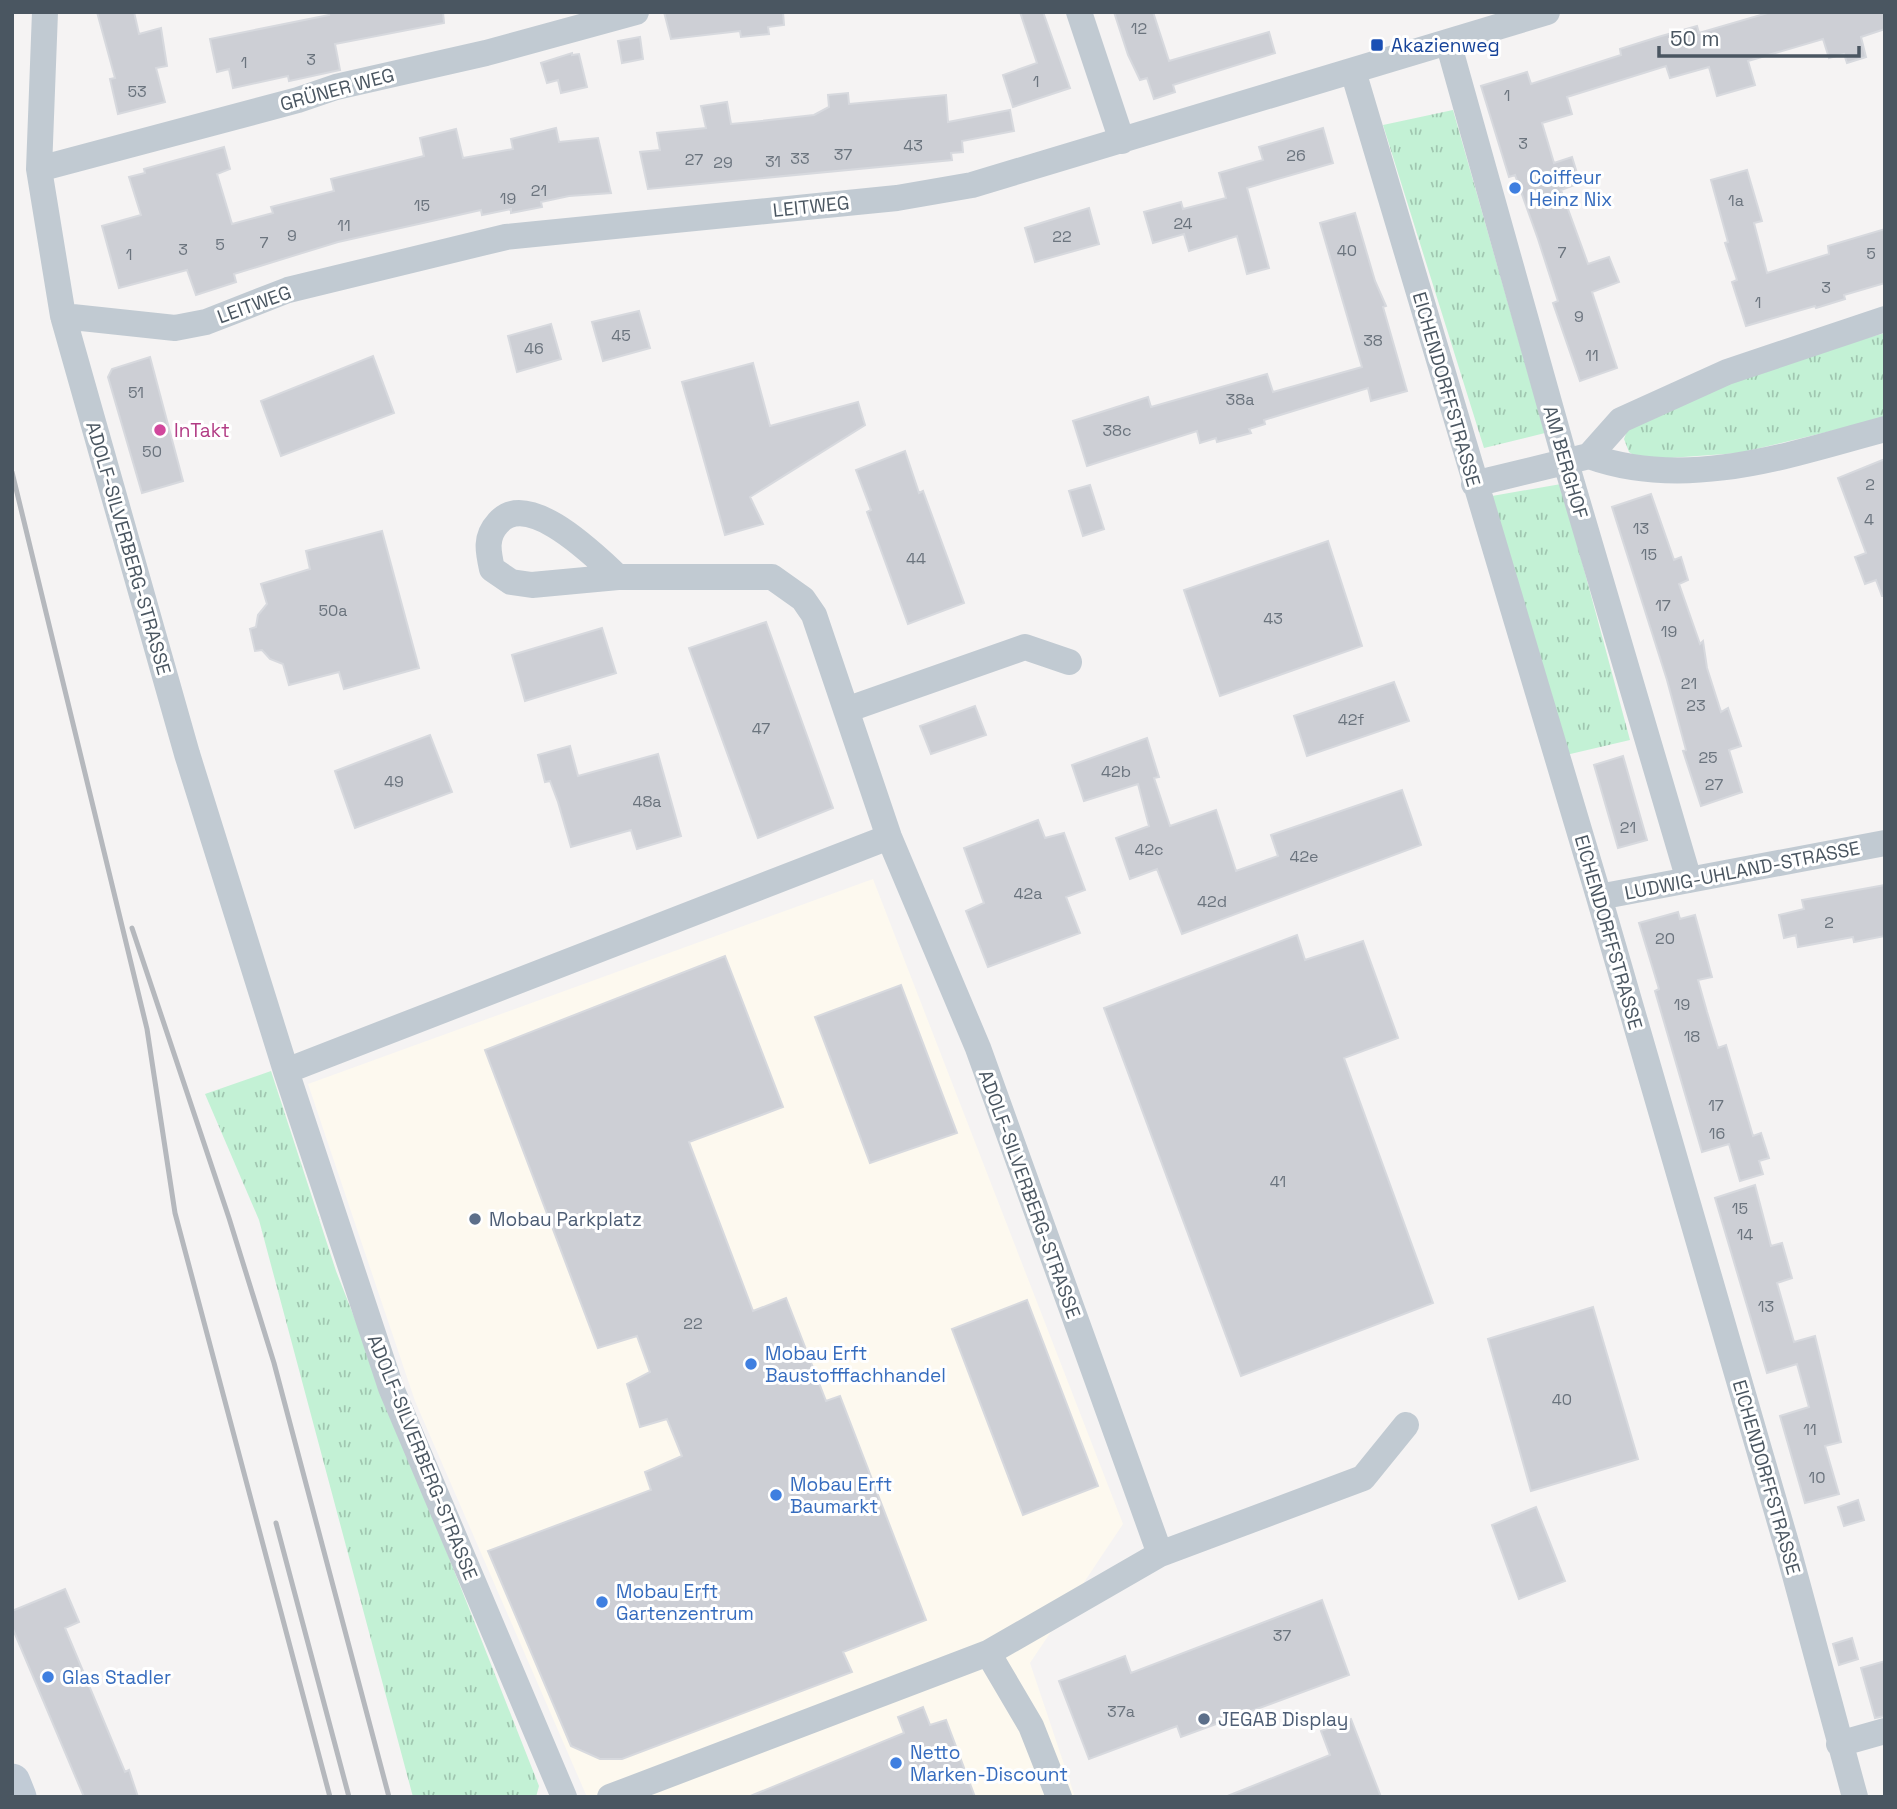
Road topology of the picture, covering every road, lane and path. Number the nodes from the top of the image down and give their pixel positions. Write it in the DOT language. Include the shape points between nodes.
graph roads {
  1 [pos="45,12"];
  2 [pos="636,12"];
  3 [pos="1079,12"];
  4 [pos="1546,12"];
  5 [pos="1448,42"];
  6 [pos="1353,71"];
  7 [pos="1122,141"];
  8 [pos="39,169"];
  9 [pos="63,316"];
  10 [pos="1885,319"];
  11 [pos="1885,429"];
  12 [pos="1577,460"];
  13 [pos="1475,484"];
  14 [pos="618,577"];
  15 [pos="1069,662"];
  16 [pos="846,710"];
  17 [pos="889,837"];
  18 [pos="1885,843"];
  19 [pos="1689,880"];
  20 [pos="1599,897"];
  21 [pos="286,1071"];
  22 [pos="1406,1425"];
  23 [pos="1160,1554"];
  24 [pos="988,1653"];
  25 [pos="1885,1731"];
  26 [pos="1839,1744"];
  27 [pos="12,1782"];
  28 [pos="18,1797"];
  29 [pos="564,1797"];
  30 [pos="610,1797"];
  31 [pos="1059,1797"];
  32 [pos="1856,1797"];
  1 -- 8 [label="street, ADOLF-SILVERBERG-STRASSE"];
  2 -- 8 [label="street, GRÜNER WEG" via="336,87"];
  3 -- 7 [label="street"];
  4 -- 5 [label="street, LEITWEG"];
  5 -- 6 [label="street, LEITWEG"];
  5 -- 12 [label="street, AM BERGHOF"];
  6 -- 7 [label="street, LEITWEG"];
  6 -- 13 [label="street, EICHENDORFFSTRASSE"];
  7 -- 9 [label="street, LEITWEG" via="972,185 897,198 506,237 288,290 206,322 174,328"];
  8 -- 9 [label="street, ADOLF-SILVERBERG-STRASSE"];
  9 -- 21 [label="street, ADOLF-SILVERBERG-STRASSE" via="195,781"];
  10 -- 12 [label="street" via="1727,372 1621,419"];
  11 -- 12 [label="street" via="1774,460 1669,472"];
  12 -- 13 [label="street"];
  12 -- 19 [label="street, AM BERGHOF"];
  13 -- 20 [label="street, EICHENDORFFSTRASSE"];
  14 -- 16 [label="street, ADOLF-SILVERBERG-STRASSE" via="772,577 803,599 814,615"];
  15 -- 16 [label="street" via="1025,647"];
  16 -- 17 [label="street, ADOLF-SILVERBERG-STRASSE"];
  17 -- 21 [label="street"];
  17 -- 23 [label="street, ADOLF-SILVERBERG-STRASSE" via="978,1048"];
  18 -- 19 [label="street, LUDWIG-UHLAND-STRASSE"];
  19 -- 20 [label="street, LUDWIG-UHLAND-STRASSE"];
  20 -- 26 [label="street, EICHENDORFFSTRASSE" via="1789,1553"];
  21 -- 29 [label="street, ADOLF-SILVERBERG-STRASSE" via="391,1388"];
  22 -- 23 [label="street" via="1363,1478"];
  23 -- 24 [label="street"];
  24 -- 30 [label="street"];
  24 -- 31 [label="street" via="1031,1726"];
  25 -- 26 [label="street"];
  26 -- 32 [label="street, EICHENDORFFSTRASSE"];
  27 -- 28 [label="street"];
}
